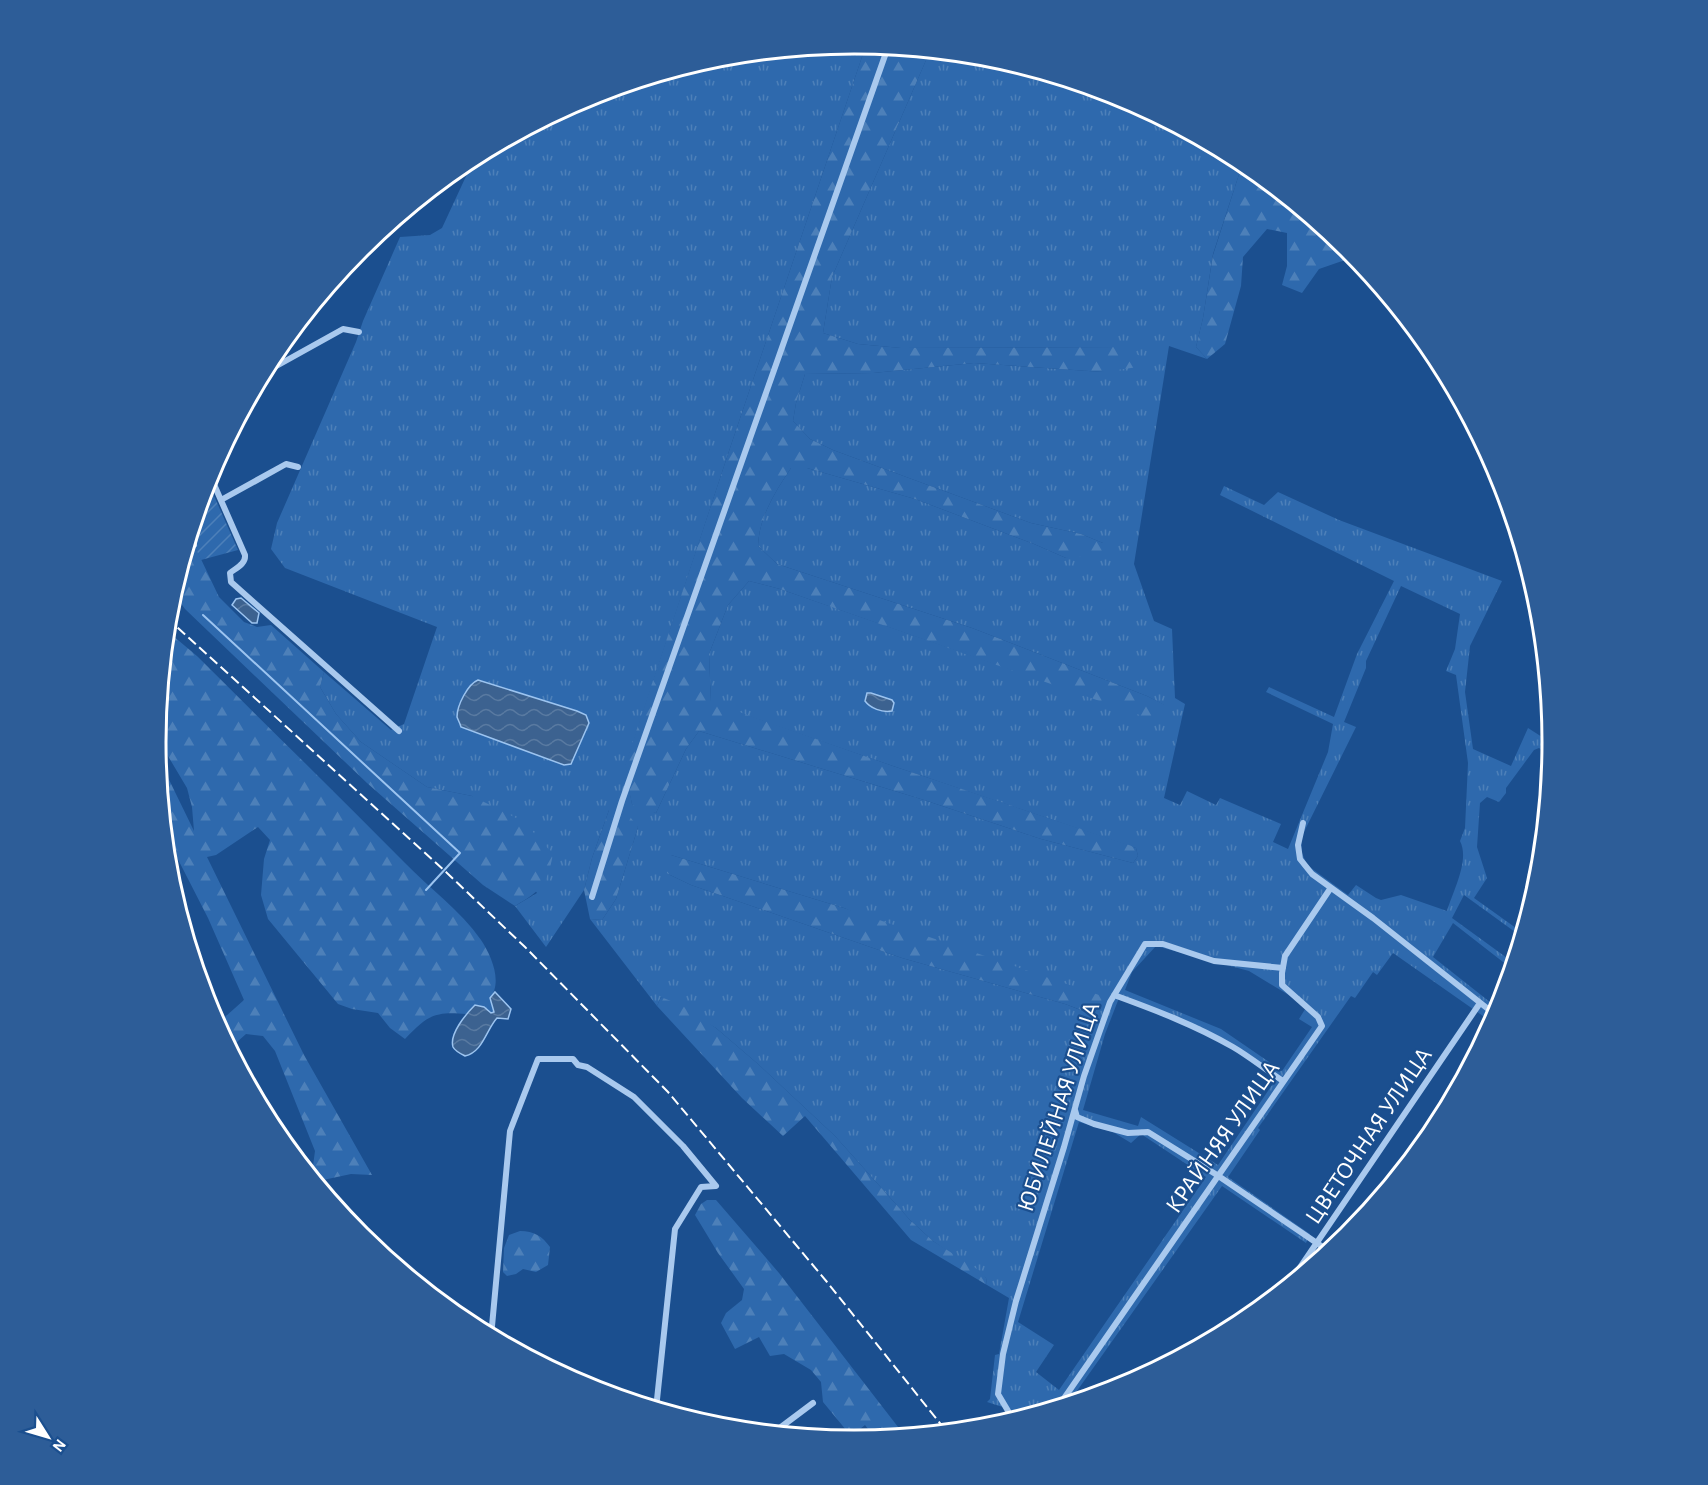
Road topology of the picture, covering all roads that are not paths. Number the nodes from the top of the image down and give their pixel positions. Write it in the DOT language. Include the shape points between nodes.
graph roads {
  1 [pos="885,55"];
  2 [pos="359,332"];
  3 [pos="279,364"];
  4 [pos="298,467"];
  5 [pos="215,487"];
  6 [pos="221,500"];
  7 [pos="399,731"];
  8 [pos="1303,823"];
  9 [pos="1330,889"];
  10 [pos="591,897"];
  11 [pos="1283,968"];
  12 [pos="1114,995"];
  13 [pos="1480,1003"];
  14 [pos="1488,1009"];
  15 [pos="1282,1082"];
  16 [pos="1075,1110"];
  17 [pos="1217,1175"];
  18 [pos="1318,1243"];
  19 [pos="1323,1246"];
  20 [pos="1303,1264"];
  21 [pos="492,1328"];
  22 [pos="1065,1397"];
  23 [pos="657,1402"];
  24 [pos="813,1403"];
  25 [pos="1009,1413"];
  26 [pos="782,1427"];
  1 -- 10 [label="street"];
  2 -- 3 [label="street" via="343,328"];
  4 -- 6 [label="street" via="286,464"];
  5 -- 6 [label="street"];
  6 -- 7 [label="street" via="245,555 241,565 230,573 231,582"];
  8 -- 9 [label="street" via="1299,859"];
  9 -- 11 [label="street" via="1285,957"];
  9 -- 13 [label="street"];
  11 -- 12 [label="street, ЮБИЛЕЙНАЯ УЛИЦА" via="1214,961 1163,944 1144,944"];
  11 -- 15 [label="street, КРАЙНЯЯ УЛИЦА" via="1282,985 1318,1017 1322,1026"];
  12 -- 15 [label="street" via="1203,1031 1235,1048"];
  12 -- 16 [label="street, ЮБИЛЕЙНАЯ УЛИЦА"];
  13 -- 14 [label="street"];
  13 -- 18 [label="street, ЦВЕТОЧНАЯ УЛИЦА"];
  15 -- 17 [label="street, КРАЙНЯЯ УЛИЦА"];
  16 -- 17 [label="street" via="1077,1117 1094,1124 1128,1133 1148,1132"];
  16 -- 25 [label="street, ЮБИЛЕЙНАЯ УЛИЦА" via="1003,1354 998,1394"];
  17 -- 18 [label="street"];
  17 -- 22 [label="street, КРАЙНЯЯ УЛИЦА"];
  18 -- 19 [label="street"];
  18 -- 20 [label="street, ЦВЕТОЧНАЯ УЛИЦА"];
  21 -- 23 [label="street" via="510,1131 538,1059 573,1059 634,1097 684,1146 716,1186 701,1187 675,1229"];
  24 -- 26 [label="street"];
}
